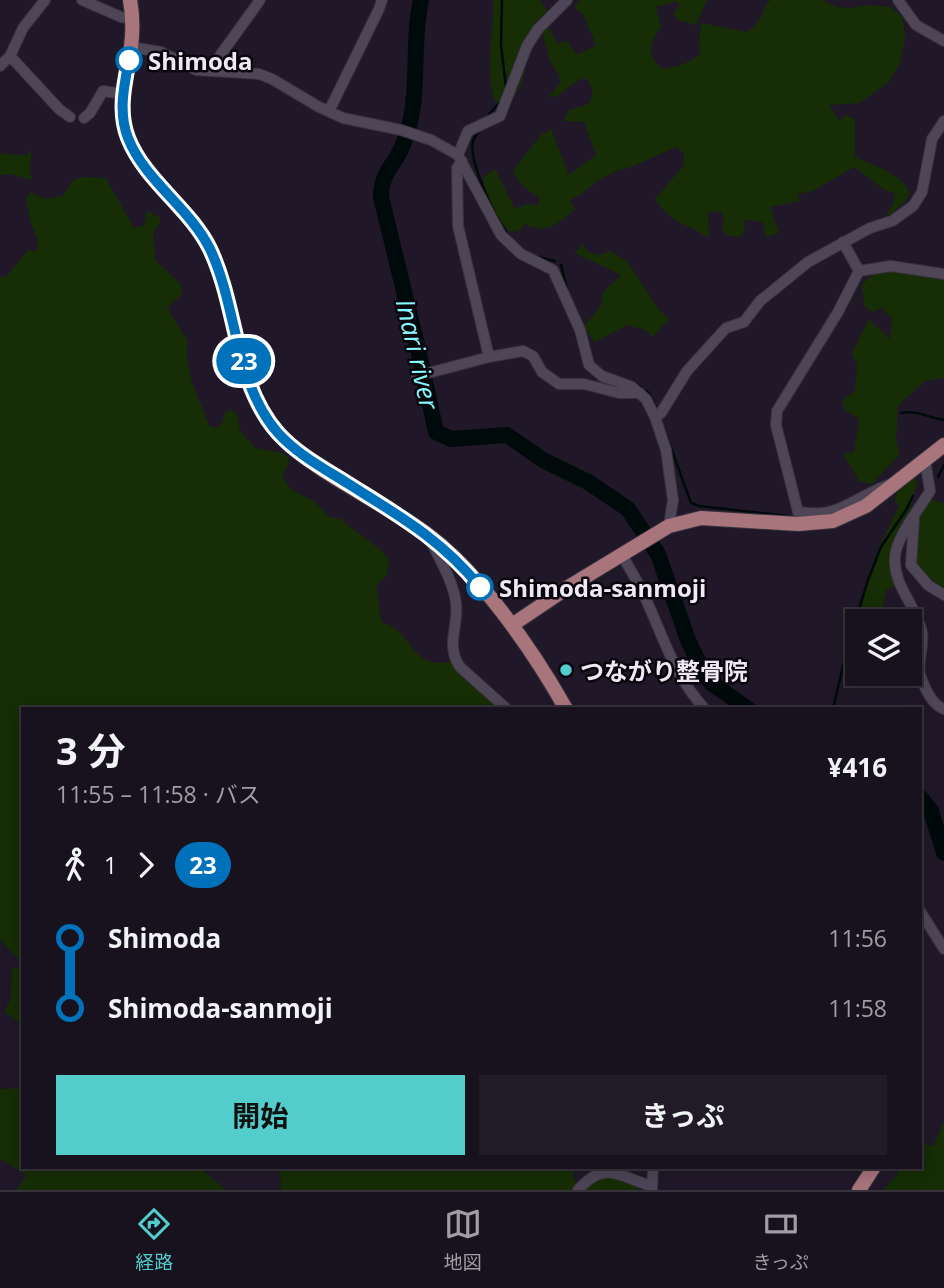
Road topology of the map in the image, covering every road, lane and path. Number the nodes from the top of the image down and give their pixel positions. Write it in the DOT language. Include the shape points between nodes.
graph roads {
  1 [pos="45,0"];
  2 [pos="82,0"];
  3 [pos="130,0"];
  4 [pos="260,0"];
  5 [pos="382,0"];
  6 [pos="567,0"];
  7 [pos="898,0"];
  8 [pos="133,19"];
  9 [pos="944,41"];
  10 [pos="131,47"];
  11 [pos="6,54"];
  12 [pos="0,66"];
  13 [pos="209,71"];
  14 [pos="123,94"];
  15 [pos="329,111"];
  16 [pos="70,117"];
  17 [pos="84,118"];
  18 [pos="944,121"];
  19 [pos="460,158"];
  20 [pos="843,242"];
  21 [pos="859,271"];
  22 [pos="944,274"];
  23 [pos="489,357"];
  24 [pos="417,376"];
  25 [pos="642,393"];
  26 [pos="655,417"];
  27 [pos="944,445"];
  28 [pos="921,461"];
  29 [pos="893,484"];
  30 [pos="914,517"];
  31 [pos="669,526"];
  32 [pos="427,534"];
  33 [pos="628,552"];
  34 [pos="944,595"];
  35 [pos="512,625"];
  36 [pos="505,707"];
  37 [pos="565,707"];
  38 [pos="703,707"];
  39 [pos="944,709"];
  40 [pos="922,914"];
  41 [pos="944,949"];
  42 [pos="653,1169"];
  43 [pos="873,1169"];
  44 [pos="652,1188"];
  45 [pos="578,1190"];
  46 [pos="859,1190"];
  1 -- 11 [label="street"];
  2 -- 8 [label="street"];
  3 -- 8 [label="main road"];
  4 -- 13 [label="street"];
  5 -- 15 [label="street"];
  6 -- 19 [label="street" via="534,34 500,116 468,131"];
  7 -- 9 [label="street" via="916,25"];
  8 -- 10 [label="main road"];
  10 -- 13 [label="street" via="162,52 196,70"];
  10 -- 14 [label="main road"];
  11 -- 12 [label="street"];
  11 -- 16 [label="street"];
  13 -- 15 [label="street" via="259,74"];
  14 -- 17 [label="street" via="103,91"];
  14 -- 32 [label="main road" via="122,114 133,148 209,248 265,416 303,454"];
  15 -- 19 [label="street" via="425,138"];
  18 -- 20 [label="street" via="932,139 922,192 913,206 892,221"];
  19 -- 23 [label="street" via="458,226"];
  19 -- 25 [label="street" via="501,235 521,254 552,270 594,371"];
  20 -- 21 [label="street"];
  20 -- 26 [label="street" via="808,262 761,300 744,321 726,328 687,371"];
  21 -- 22 [label="street" via="891,266"];
  21 -- 29 [label="street" via="777,411 776,425 798,512 823,513"];
  23 -- 24 [label="street"];
  23 -- 25 [label="street" via="523,351 559,384"];
  25 -- 26 [label="street"];
  26 -- 31 [label="street" via="666,450 673,500"];
  27 -- 28 [label="main road"];
  28 -- 29 [label="main road"];
  28 -- 30 [label="street" via="930,491"];
  29 -- 31 [label="main road" via="866,506 833,521 798,524 701,518"];
  30 -- 34 [label="street" via="911,565"];
  30 -- 39 [label="street" via="897,545 895,573 923,636 920,677 938,707"];
  31 -- 33 [label="main road"];
  32 -- 35 [label="main road" via="465,568"];
  32 -- 36 [label="street" via="456,600 455,659"];
  33 -- 35 [label="main road"];
  33 -- 38 [label="street" via="663,642 681,678"];
  35 -- 37 [label="main road"];
  40 -- 41 [label="street"];
  42 -- 44 [label="street"];
  43 -- 46 [label="main road"];
  44 -- 45 [label="street" via="611,1172 596,1173"];
}
